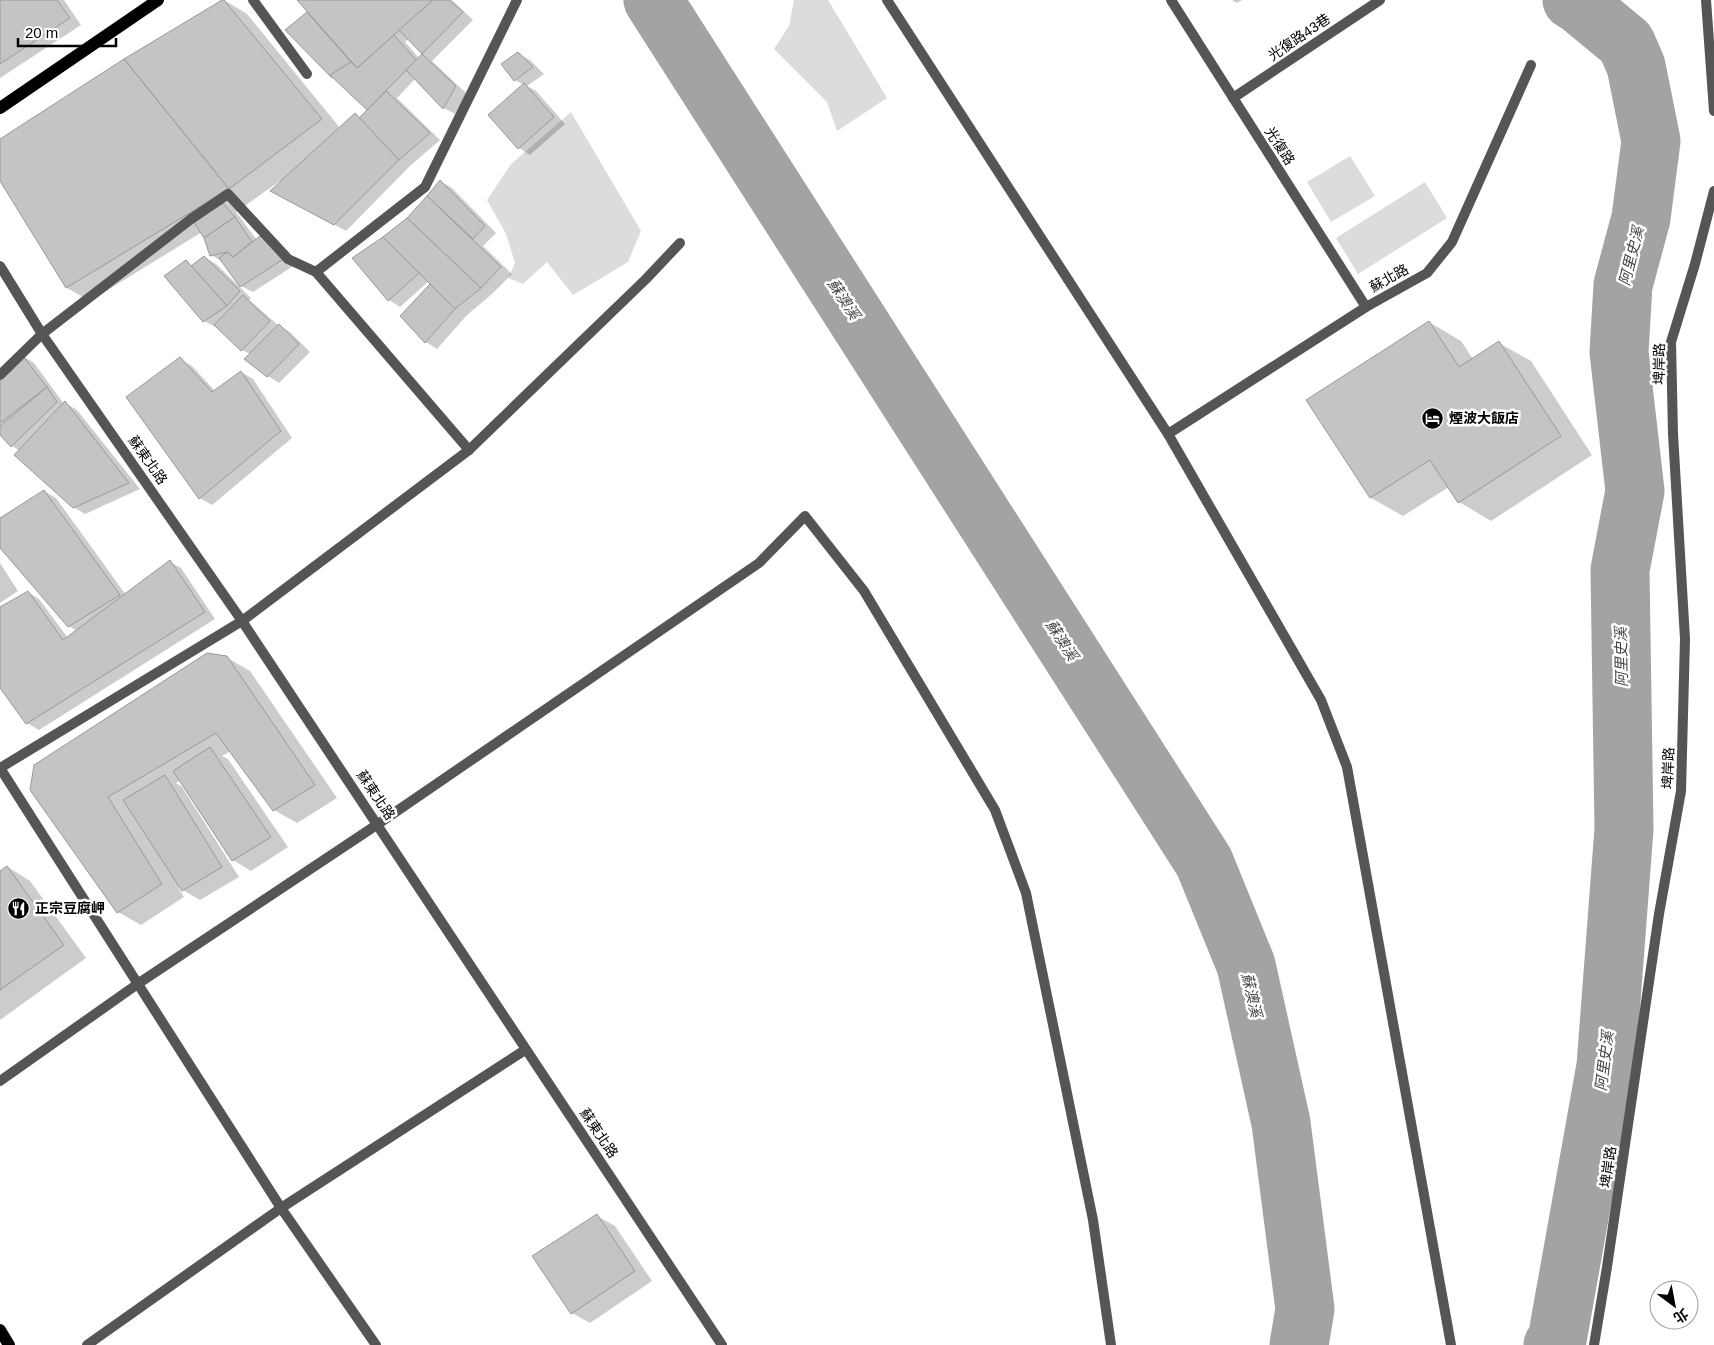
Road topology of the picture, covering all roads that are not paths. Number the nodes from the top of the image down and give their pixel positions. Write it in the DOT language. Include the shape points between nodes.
graph roads {
  1 [pos="158,0"];
  2 [pos="252,0"];
  3 [pos="517,0"];
  4 [pos="887,0"];
  5 [pos="1171,0"];
  6 [pos="1380,0"];
  7 [pos="1706,0"];
  8 [pos="1531,65"];
  9 [pos="307,74"];
  10 [pos="1233,98"];
  11 [pos="0,108"];
  12 [pos="1714,111"];
  13 [pos="1714,191"];
  14 [pos="680,243"];
  15 [pos="0,266"];
  16 [pos="316,272"];
  17 [pos="1366,307"];
  18 [pos="42,334"];
  19 [pos="0,375"];
  20 [pos="1168,434"];
  21 [pos="469,450"];
  22 [pos="242,621"];
  23 [pos="0,768"];
  24 [pos="378,824"];
  25 [pos="138,983"];
  26 [pos="525,1050"];
  27 [pos="0,1081"];
  28 [pos="281,1208"];
  29 [pos="0,1330"];
  30 [pos="9,1345"];
  31 [pos="87,1345"];
  32 [pos="376,1345"];
  33 [pos="722,1345"];
  34 [pos="1112,1345"];
  35 [pos="1450,1345"];
  36 [pos="1594,1345"];
  1 -- 11 [label="main road"];
  2 -- 9 [label="street"];
  3 -- 16 [label="street" via="425,187"];
  4 -- 20 [label="street"];
  5 -- 10 [label="street, 光復路"];
  6 -- 10 [label="street, 光復路43巷"];
  7 -- 12 [label="street"];
  8 -- 17 [label="street, 蘇北路" via="1452,242 1426,273"];
  10 -- 17 [label="street, 光復路"];
  13 -- 36 [label="street, 埤岸路" via="1671,342 1685,639 1681,791 1659,914"];
  14 -- 21 [label="street"];
  15 -- 18 [label="street, 蘇東北路"];
  16 -- 18 [label="street" via="288,259 228,194"];
  16 -- 21 [label="street"];
  17 -- 20 [label="street, 蘇北路"];
  18 -- 19 [label="street"];
  18 -- 22 [label="street, 蘇東北路"];
  20 -- 35 [label="street" via="1321,700 1347,767"];
  21 -- 22 [label="street"];
  22 -- 23 [label="street"];
  22 -- 24 [label="street, 蘇東北路"];
  23 -- 25 [label="street"];
  24 -- 25 [label="street"];
  24 -- 26 [label="street, 蘇東北路"];
  24 -- 34 [label="street" via="759,564 805,516 864,592 995,810 1026,893 1093,1220"];
  25 -- 27 [label="street"];
  25 -- 28 [label="street"];
  26 -- 28 [label="street"];
  26 -- 33 [label="street, 蘇東北路"];
  28 -- 31 [label="street"];
  28 -- 32 [label="street"];
  29 -- 30 [label="main road"];
}
